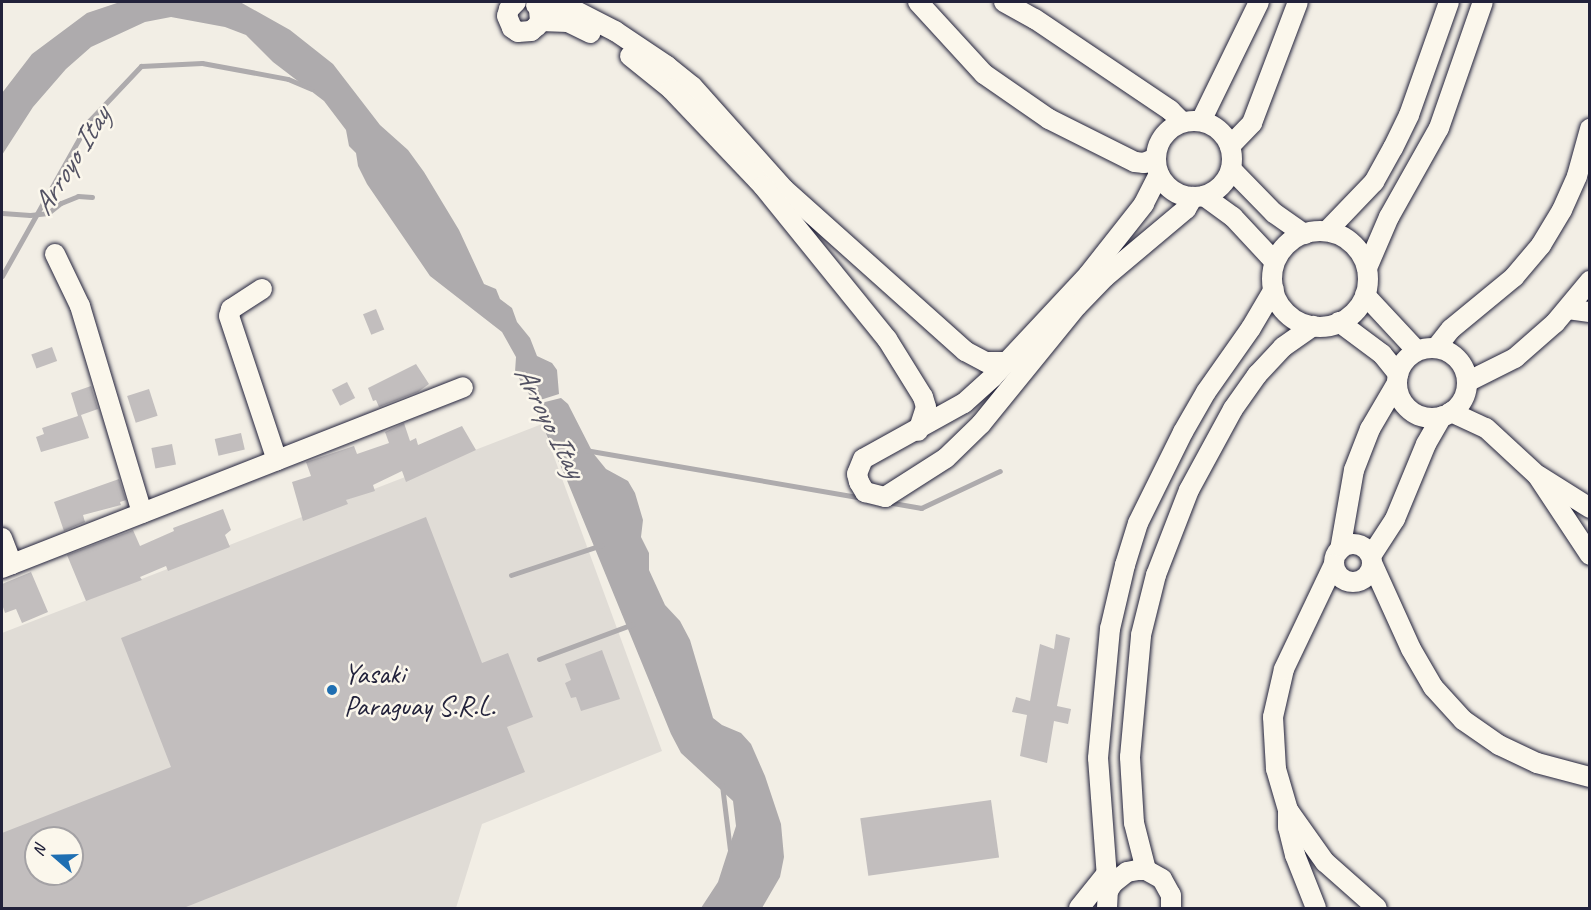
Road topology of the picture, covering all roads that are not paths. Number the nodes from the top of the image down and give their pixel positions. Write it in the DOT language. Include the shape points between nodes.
graph roads {
  1 [pos="516,2"];
  2 [pos="918,2"];
  3 [pos="1004,2"];
  4 [pos="1258,2"];
  5 [pos="1298,2"];
  6 [pos="1449,2"];
  7 [pos="1483,2"];
  8 [pos="536,9"];
  9 [pos="1192,122"];
  10 [pos="1590,129"];
  11 [pos="1230,146"];
  12 [pos="1158,166"];
  13 [pos="1231,170"];
  14 [pos="1198,196"];
  15 [pos="1327,231"];
  16 [pos="1304,234"];
  17 [pos="55,254"];
  18 [pos="1274,261"];
  19 [pos="1367,268"];
  20 [pos="1589,282"];
  21 [pos="262,289"];
  22 [pos="1274,289"];
  23 [pos="1365,295"];
  24 [pos="1568,309"];
  25 [pos="1590,312"];
  26 [pos="1339,322"];
  27 [pos="1313,326"];
  28 [pos="1427,349"];
  29 [pos="1010,362"];
  30 [pos="1398,378"];
  31 [pos="463,387"];
  32 [pos="1466,387"];
  33 [pos="1446,414"];
  34 [pos="1486,428"];
  35 [pos="918,431"];
  36 [pos="277,460"];
  37 [pos="1537,475"];
  38 [pos="1590,508"];
  39 [pos="142,513"];
  40 [pos="2,538"];
  41 [pos="1590,555"];
  42 [pos="1337,557"];
  43 [pos="1371,559"];
  44 [pos="7,566"];
  45 [pos="1355,581"];
  46 [pos="1390,599"];
  47 [pos="1309,619"];
  48 [pos="1590,777"];
  49 [pos="1288,810"];
  50 [pos="1146,870"];
  51 [pos="1108,891"];
  52 [pos="1079,909"];
  53 [pos="1171,909"];
  54 [pos="1316,909"];
  55 [pos="1377,909"];
  1 -- 8 [label="street" via="507,16 512,28 525,33 531,31"];
  2 -- 12 [label="street" via="984,74 1049,119 1118,156"];
  3 -- 9 [label="street"];
  4 -- 9 [label="street"];
  5 -- 11 [label="street" via="1252,123"];
  6 -- 15 [label="street" via="1394,148 1374,182"];
  7 -- 19 [label="street" via="1439,128 1389,217"];
  8 -- 29 [label="street" via="552,3 570,8 615,31 667,66 692,86 784,189 965,351 986,362"];
  8 -- 35 [label="street" via="577,25 639,62 671,88 763,186 887,339 924,397 926,406"];
  9 -- 11 [label="street" via="1216,127"];
  9 -- 12 [label="street" via="1163,136"];
  10 -- 28 [label="street" via="1577,177 1542,244 1514,277"];
  11 -- 13 [label="street"];
  12 -- 14 [label="street" via="1171,189"];
  12 -- 29 [label="street" via="1144,204 1088,276"];
  13 -- 14 [label="street" via="1216,190"];
  13 -- 16 [label="street" via="1274,213"];
  14 -- 18 [label="street" via="1233,217"];
  14 -- 35 [label="street" via="1077,306 981,424 946,458 885,497 865,492 857,474 863,459"];
  15 -- 16 [label="street"];
  15 -- 19 [label="street" via="1357,247"];
  16 -- 18 [label="street" via="1285,246"];
  17 -- 39 [label="street" via="80,306"];
  18 -- 22 [label="street"];
  19 -- 23 [label="street"];
  20 -- 24 [label="street"];
  21 -- 36 [label="street" via="231,309 229,316"];
  22 -- 27 [label="street" via="1292,318"];
  22 -- 51 [label="street" via="1183,432 1138,523 1125,565 1110,629 1098,758"];
  23 -- 26 [label="street" via="1355,311"];
  23 -- 28 [label="street"];
  24 -- 25 [label="street"];
  24 -- 32 [label="street" via="1515,358"];
  26 -- 27 [label="street"];
  26 -- 30 [label="street" via="1382,354"];
  27 -- 50 [label="street" via="1277,354 1233,409 1189,490 1156,575 1141,635 1130,758 1134,823"];
  28 -- 30 [label="street" via="1409,356"];
  28 -- 32 [label="street" via="1455,356 1466,372"];
  29 -- 35 [label="street" via="964,403"];
  30 -- 33 [label="street" via="1403,402 1410,410 1428,417"];
  30 -- 42 [label="street" via="1370,429 1354,470"];
  31 -- 36 [label="street"];
  32 -- 33 [label="street" via="1462,401"];
  32 -- 34 [label="street"];
  33 -- 34 [label="street"];
  33 -- 43 [label="street" via="1426,444 1395,519"];
  34 -- 37 [label="street"];
  36 -- 39 [label="street"];
  37 -- 38 [label="street"];
  37 -- 41 [label="street"];
  39 -- 44 [label="street"];
  40 -- 44 [label="street"];
  42 -- 43 [label="street" via="1353,544 1366,550"];
  42 -- 45 [label="street" via="1340,577"];
  42 -- 47 [label="street"];
  43 -- 45 [label="street" via="1371,570"];
  43 -- 46 [label="street"];
  45 -- 46 [label="street"];
  45 -- 47 [label="street"];
  46 -- 48 [label="street" via="1411,649 1433,687 1463,720 1499,745 1537,763"];
  47 -- 49 [label="street" via="1284,669 1274,717 1276,769"];
  49 -- 54 [label="street" via="1295,855"];
  49 -- 55 [label="street" via="1325,862"];
  50 -- 51 [label="street" via="1127,872"];
  50 -- 53 [label="street" via="1168,886"];
  51 -- 52 [label="street"];
}
